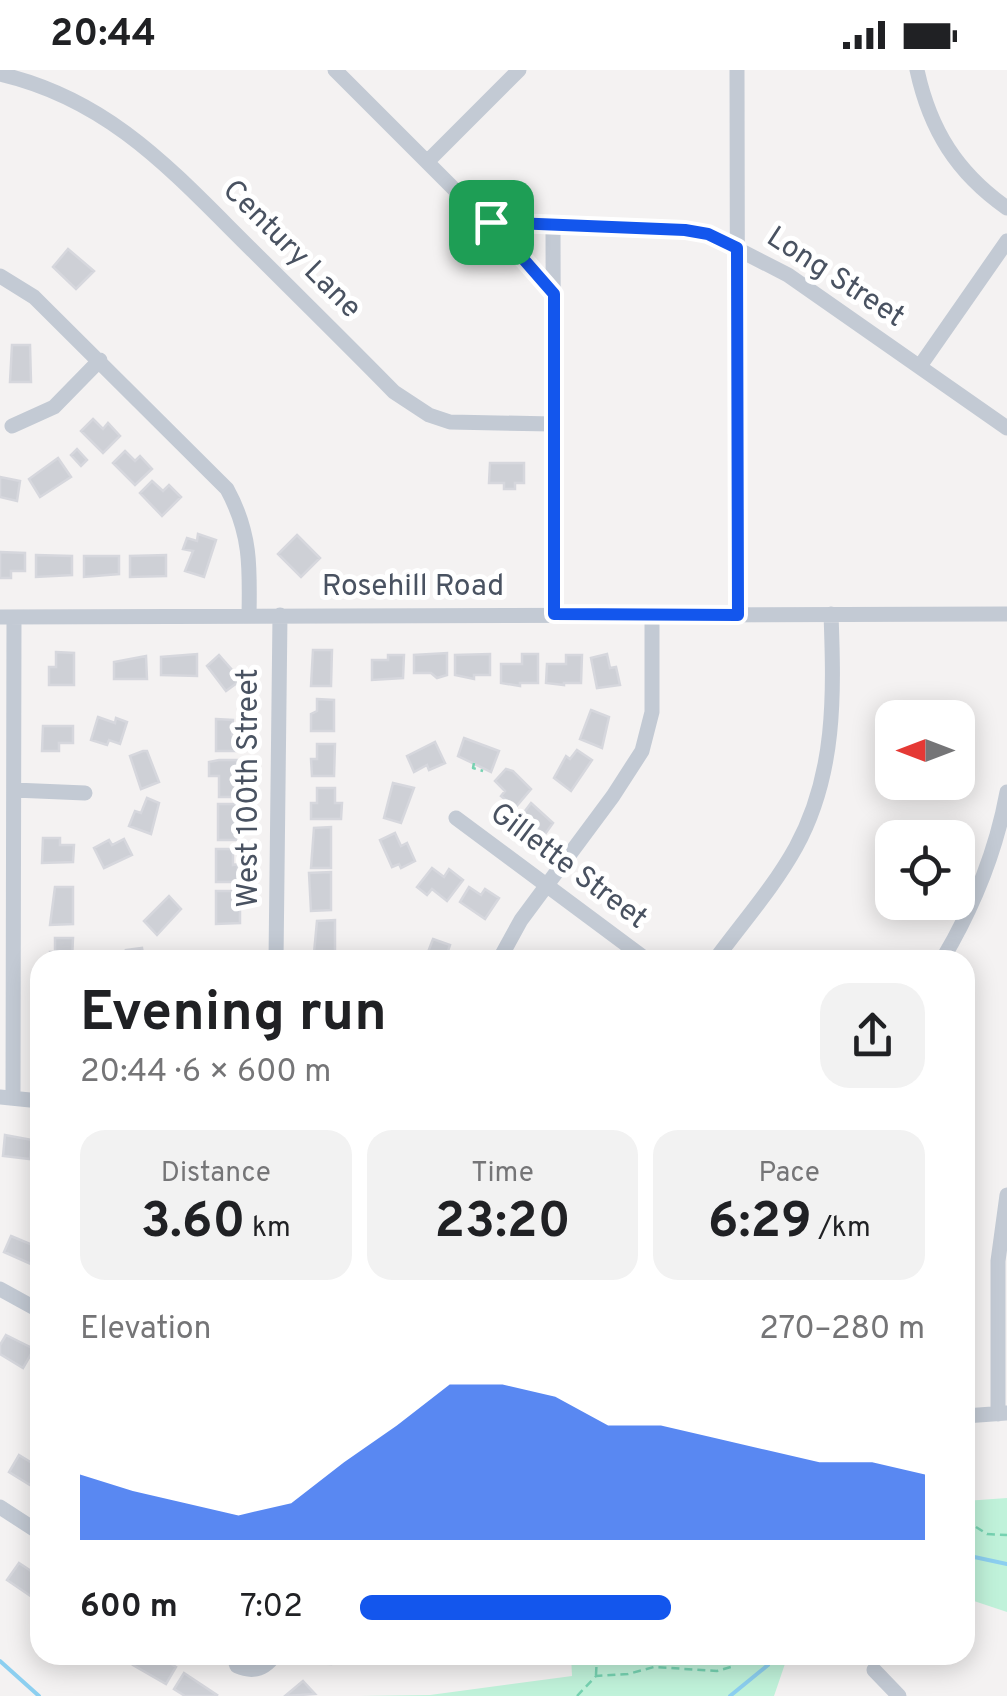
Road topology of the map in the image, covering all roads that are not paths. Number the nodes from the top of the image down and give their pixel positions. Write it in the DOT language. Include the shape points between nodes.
graph roads {
  1 [pos="334,70"];
  2 [pos="519,70"];
  3 [pos="737,70"];
  4 [pos="917,70"];
  5 [pos="7,74"];
  6 [pos="428,162"];
  7 [pos="1007,208"];
  8 [pos="491,222"];
  9 [pos="553,226"];
  10 [pos="1007,241"];
  11 [pos="737,248"];
  12 [pos="0,276"];
  13 [pos="554,294"];
  14 [pos="100,360"];
  15 [pos="920,366"];
  16 [pos="553,424"];
  17 [pos="12,426"];
  18 [pos="1007,428"];
  19 [pos="554,614"];
  20 [pos="831,614"];
  21 [pos="1007,614"];
  22 [pos="652,615"];
  23 [pos="738,615"];
  24 [pos="249,616"];
  25 [pos="280,616"];
  26 [pos="7,617"];
  27 [pos="14,790"];
  28 [pos="1007,792"];
  29 [pos="85,793"];
  30 [pos="456,818"];
  31 [pos="546,884"];
  32 [pos="276,950"];
  33 [pos="504,950"];
  34 [pos="634,950"];
  35 [pos="722,950"];
  36 [pos="947,950"];
  37 [pos="6,1097"];
  38 [pos="1007,1195"];
  39 [pos="0,1289"];
  40 [pos="30,1305"];
  41 [pos="1003,1414"];
  42 [pos="975,1415"];
  43 [pos="0,1506"];
  44 [pos="30,1526"];
  45 [pos="237,1665"];
  46 [pos="266,1665"];
  47 [pos="874,1670"];
  48 [pos="899,1696"];
  1 -- 6 [label="street"];
  2 -- 6 [label="street"];
  3 -- 11 [label="street"];
  4 -- 7 [label="street" via="944,147"];
  5 -- 16 [label="street, Century Lane" via="85,105 139,140 394,392 429,415 464,424"];
  6 -- 8 [label="street"];
  8 -- 9 [label="street"];
  8 -- 13 [label="street"];
  9 -- 11 [label="street, Long Street" via="685,230"];
  9 -- 13 [label="street"];
  10 -- 15 [label="street"];
  11 -- 15 [label="street, Long Street"];
  11 -- 23 [label="street"];
  12 -- 14 [label="street" via="34,297"];
  13 -- 16 [label="street"];
  14 -- 17 [label="street" via="54,407"];
  14 -- 24 [label="street" via="228,489 247,539"];
  15 -- 18 [label="street, Long Street"];
  16 -- 19 [label="street"];
  19 -- 22 [label="street, Rosehill Road"];
  19 -- 25 [label="street, Rosehill Road"];
  20 -- 21 [label="street, Rosehill Road"];
  20 -- 23 [label="street, Rosehill Road"];
  20 -- 35 [label="street" via="832,721 820,790 794,851"];
  22 -- 23 [label="street, Rosehill Road"];
  22 -- 31 [label="street" via="652,712 642,751"];
  24 -- 25 [label="street, Rosehill Road"];
  24 -- 26 [label="street, Rosehill Road"];
  25 -- 32 [label="street, West 100th Street"];
  26 -- 27 [label="street"];
  27 -- 29 [label="street"];
  27 -- 37 [label="street"];
  28 -- 36 [label="street" via="988,864"];
  30 -- 31 [label="street, Gillette Street"];
  31 -- 33 [label="street"];
  31 -- 34 [label="street, Gillette Street"];
  38 -- 41 [label="street" via="998,1261"];
  39 -- 40 [label="street"];
  41 -- 42 [label="street"];
  43 -- 44 [label="street"];
  45 -- 46 [label="street"];
  47 -- 48 [label="street"];
}
